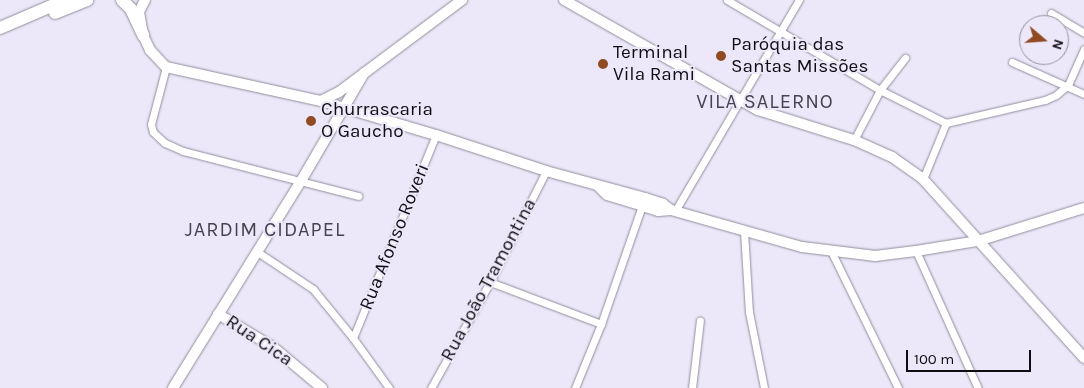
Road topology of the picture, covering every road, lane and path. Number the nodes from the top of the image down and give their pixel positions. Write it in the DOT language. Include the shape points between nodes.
graph roads {
  1 [pos="65,0"];
  2 [pos="88,0"];
  3 [pos="122,0"];
  4 [pos="145,0"];
  5 [pos="462,0"];
  6 [pos="564,0"];
  7 [pos="727,0"];
  8 [pos="799,0"];
  9 [pos="38,11"];
  10 [pos="1051,13"];
  11 [pos="0,28"];
  12 [pos="780,31"];
  13 [pos="1084,33"];
  14 [pos="143,35"];
  15 [pos="1084,49"];
  16 [pos="905,58"];
  17 [pos="1012,62"];
  18 [pos="166,67"];
  19 [pos="364,73"];
  20 [pos="1068,85"];
  21 [pos="880,90"];
  22 [pos="1084,94"];
  23 [pos="321,100"];
  24 [pos="740,100"];
  25 [pos="345,108"];
  26 [pos="946,123"];
  27 [pos="436,135"];
  28 [pos="854,140"];
  29 [pos="546,171"];
  30 [pos="923,179"];
  31 [pos="301,181"];
  32 [pos="358,196"];
  33 [pos="643,202"];
  34 [pos="1084,208"];
  35 [pos="673,210"];
  36 [pos="744,232"];
  37 [pos="978,241"];
  38 [pos="256,251"];
  39 [pos="831,251"];
  40 [pos="916,251"];
  41 [pos="490,282"];
  42 [pos="218,314"];
  43 [pos="700,320"];
  44 [pos="601,324"];
  45 [pos="353,338"];
  46 [pos="1084,358"];
  47 [pos="173,388"];
  48 [pos="322,388"];
  49 [pos="390,388"];
  50 [pos="431,388"];
  51 [pos="575,388"];
  52 [pos="692,388"];
  53 [pos="764,388"];
  54 [pos="898,388"];
  55 [pos="978,388"];
  1 -- 9 [label="highway"];
  2 -- 9 [label="highway" via="56,13"];
  3 -- 14 [label="highway" via="131,9"];
  4 -- 14 [label="street" via="139,12"];
  5 -- 19 [label="street"];
  6 -- 24 [label="street"];
  7 -- 12 [label="street"];
  8 -- 12 [label="street"];
  9 -- 11 [label="highway"];
  10 -- 13 [label="street"];
  12 -- 21 [label="street"];
  12 -- 24 [label="street"];
  14 -- 18 [label="street" via="150,50"];
  15 -- 20 [label="street"];
  16 -- 21 [label="street"];
  17 -- 20 [label="street"];
  18 -- 23 [label="street"];
  18 -- 31 [label="street" via="152,116 154,132 159,139 183,150"];
  19 -- 23 [label="street" via="339,92"];
  19 -- 25 [label="street"];
  20 -- 22 [label="street"];
  20 -- 26 [label="street" via="1045,100"];
  21 -- 26 [label="street"];
  21 -- 28 [label="street"];
  23 -- 25 [label="street"];
  24 -- 28 [label="street" via="772,115"];
  24 -- 35 [label="street"];
  25 -- 27 [label="street"];
  25 -- 31 [label="street"];
  26 -- 30 [label="street"];
  27 -- 29 [label="street"];
  27 -- 45 [label="street, Rua Afonso Roveri"];
  28 -- 30 [label="street" via="892,157"];
  29 -- 33 [label="street" via="609,187"];
  29 -- 41 [label="street, Rua João Tramontina"];
  30 -- 37 [label="street"];
  31 -- 32 [label="street"];
  31 -- 38 [label="street"];
  33 -- 35 [label="street" via="658,211"];
  33 -- 44 [label="street"];
  34 -- 37 [label="street"];
  35 -- 36 [label="street"];
  36 -- 39 [label="street"];
  36 -- 53 [label="street" via="749,312"];
  37 -- 40 [label="street"];
  37 -- 46 [label="street"];
  38 -- 42 [label="street"];
  38 -- 45 [label="street" via="313,289"];
  39 -- 40 [label="street" via="875,256"];
  39 -- 54 [label="street"];
  40 -- 55 [label="street"];
  41 -- 44 [label="street"];
  41 -- 50 [label="street, Rua João Tramontina"];
  42 -- 47 [label="street"];
  42 -- 48 [label="street, Rua Cica" via="273,347"];
  43 -- 52 [label="street"];
  44 -- 51 [label="street"];
  45 -- 49 [label="street"];
}
